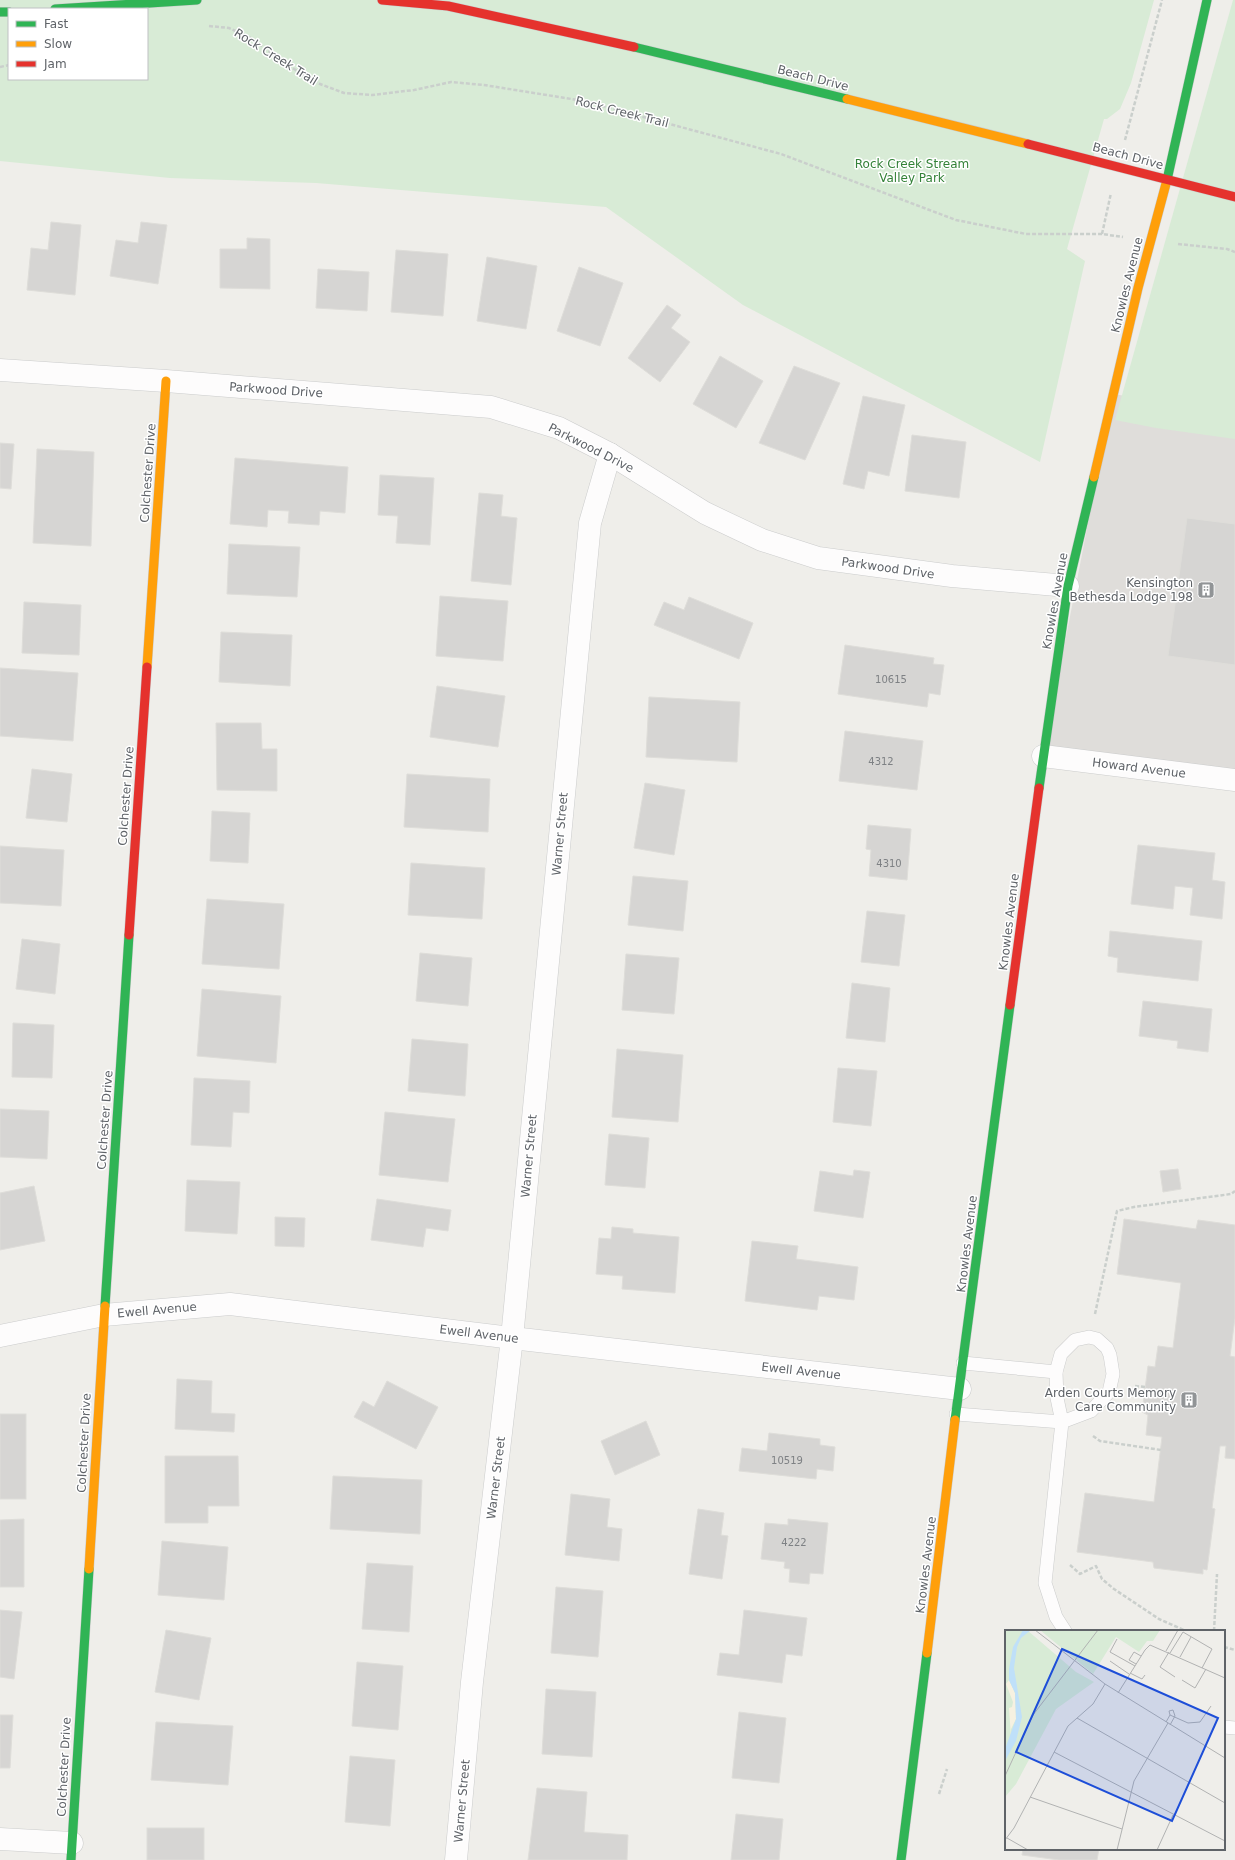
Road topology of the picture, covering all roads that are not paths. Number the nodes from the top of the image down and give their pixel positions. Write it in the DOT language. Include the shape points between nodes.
graph roads {
  1 [pos="197,0"];
  2 [pos="382,0"];
  3 [pos="1207,0"];
  4 [pos="71,8"];
  5 [pos="1166,179"];
  6 [pos="1235,197"];
  7 [pos="0,370"];
  8 [pos="166,381"];
  9 [pos="610,454"];
  10 [pos="1068,586"];
  11 [pos="1043,756"];
  12 [pos="1235,780"];
  13 [pos="104,1315"];
  14 [pos="0,1336"];
  15 [pos="512,1338"];
  16 [pos="963,1363"];
  17 [pos="1056,1372"];
  18 [pos="960,1389"];
  19 [pos="956,1414"];
  20 [pos="1062,1422"];
  21 [pos="1064,1630"];
  22 [pos="1225,1727"];
  23 [pos="1235,1728"];
  24 [pos="0,1839"];
  25 [pos="71,1852"];
  26 [pos="456,1860"];
  27 [pos="901,1860"];
  1 -- 4 [label="street"];
  2 -- 5 [label="street, Beach Drive" via="448,6 606,40"];
  3 -- 5 [label="street, Knowles Avenue"];
  5 -- 6 [label="street, Beach Drive"];
  5 -- 10 [label="street, Knowles Avenue" via="1134,303"];
  7 -- 8 [label="street, Parkwood Drive"];
  8 -- 9 [label="street, Parkwood Drive" via="491,407 559,428"];
  8 -- 13 [label="street, Colchester Drive"];
  9 -- 10 [label="street, Parkwood Drive" via="705,512 762,540 818,558 952,576"];
  9 -- 15 [label="street, Warner Street" via="590,523"];
  10 -- 11 [label="street, Knowles Avenue"];
  11 -- 12 [label="street, Howard Avenue"];
  11 -- 16 [label="street, Knowles Avenue"];
  13 -- 14 [label="street, Ewell Avenue"];
  13 -- 15 [label="street, Ewell Avenue" via="230,1304"];
  13 -- 25 [label="street, Colchester Drive"];
  15 -- 18 [label="street, Ewell Avenue"];
  15 -- 26 [label="street, Warner Street" via="472,1682"];
  16 -- 17 [label="lane"];
  16 -- 18 [label="street, Knowles Avenue"];
  17 -- 20 [label="lane" via="1057,1398"];
  17 -- 20 [label="lane" via="1061,1354 1083,1337 1097,1339 1107,1348 1110,1355 1113,1374 1109,1392 1091,1411"];
  18 -- 19 [label="street, Knowles Avenue"];
  19 -- 20 [label="lane"];
  19 -- 27 [label="street, Knowles Avenue"];
  20 -- 21 [label="lane" via="1045,1584 1056,1617"];
  22 -- 23 [label="lane"];
  24 -- 25 [label="street"];
}
